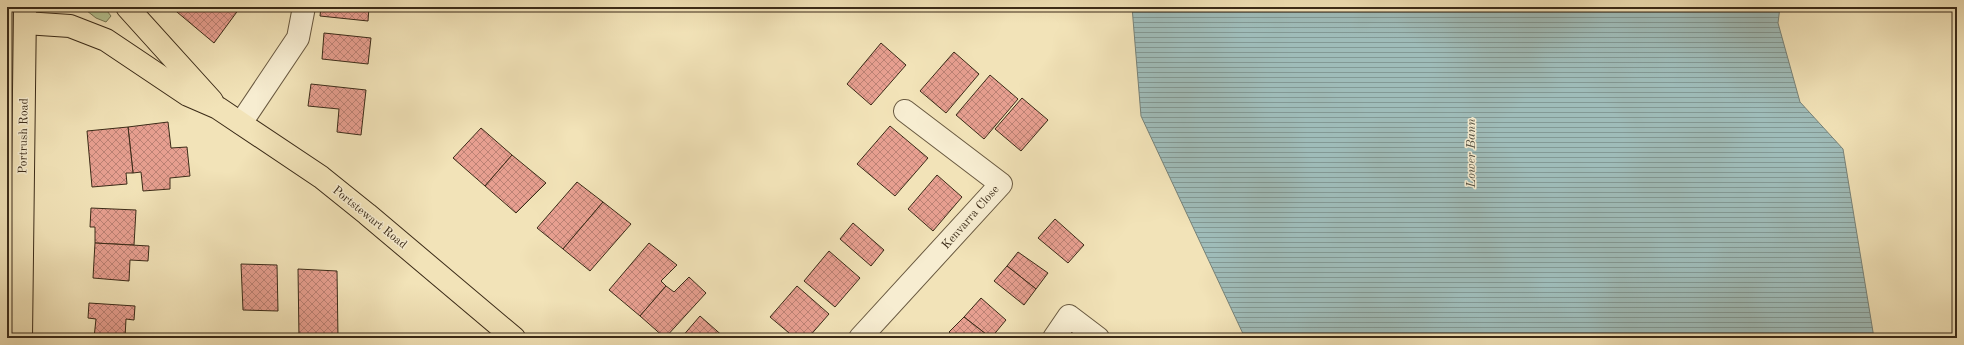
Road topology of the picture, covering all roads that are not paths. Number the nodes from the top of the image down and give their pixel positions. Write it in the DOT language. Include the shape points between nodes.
graph roads {
  1 [pos="127,7"];
  2 [pos="304,7"];
  3 [pos="25,15"];
  4 [pos="218,108"];
  5 [pos="905,111"];
  6 [pos="241,123"];
  7 [pos="21,338"];
  8 [pos="514,338"];
  9 [pos="860,338"];
  10 [pos="1054,338"];
  11 [pos="1098,338"];
  1 -- 4 [label="main road, Portstewart Road"];
  2 -- 6 [label="street" via="298,38"];
  3 -- 4 [label="main road, Portstewart Road" via="70,26 106,40 188,95"];
  3 -- 7 [label="main road, Portrush Road"];
  4 -- 6 [label="main road, Portstewart Road"];
  5 -- 9 [label="street, Kenvarra Close" via="1001,184"];
  6 -- 8 [label="main road, Portstewart Road" via="321,177 362,209"];
  10 -- 11 [label="street" via="1069,316"];
}
